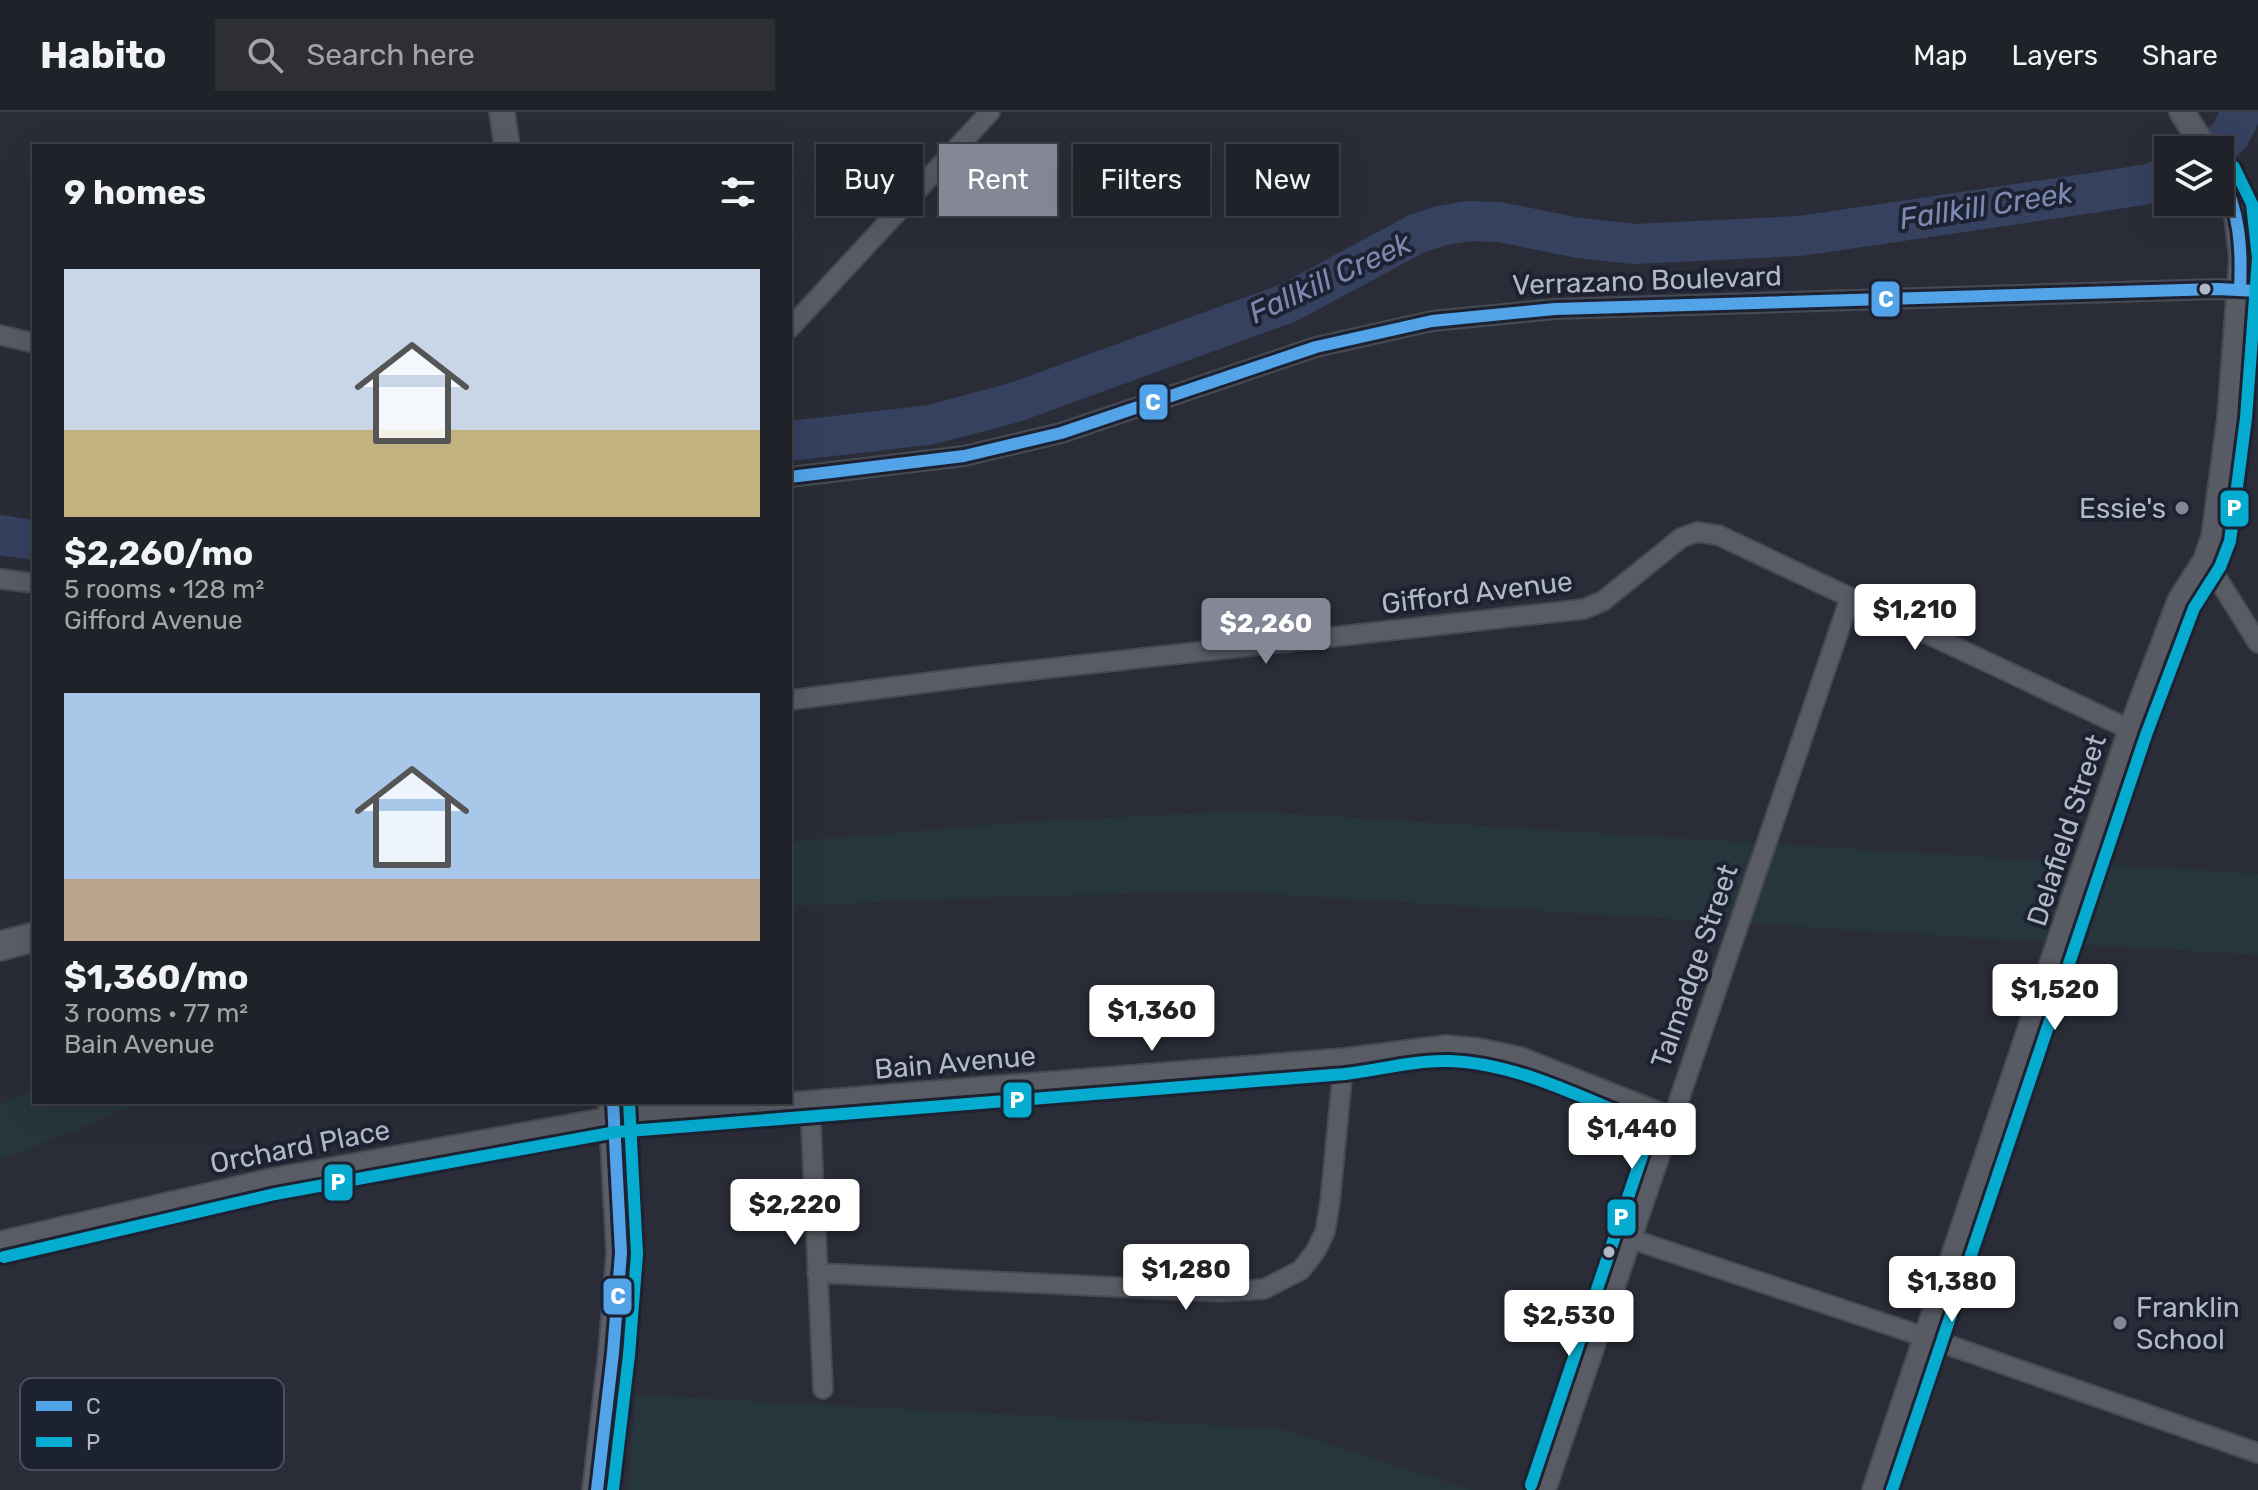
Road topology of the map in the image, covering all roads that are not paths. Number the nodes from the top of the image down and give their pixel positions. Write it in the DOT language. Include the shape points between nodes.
graph roads {
  1 [pos="502,112"];
  2 [pos="990,112"];
  3 [pos="2182,112"];
  4 [pos="2197,136"];
  5 [pos="507,144"];
  6 [pos="2234,203"];
  7 [pos="2249,290"];
  8 [pos="792,326"];
  9 [pos="0,335"];
  10 [pos="32,343"];
  11 [pos="792,477"];
  12 [pos="2206,560"];
  13 [pos="0,579"];
  14 [pos="32,583"];
  15 [pos="1850,598"];
  16 [pos="2258,643"];
  17 [pos="792,700"];
  18 [pos="2131,730"];
  19 [pos="32,938"];
  20 [pos="0,946"];
  21 [pos="1344,1058"];
  22 [pos="810,1102"];
  23 [pos="792,1103"];
  24 [pos="754,1104"];
  25 [pos="613,1109"];
  26 [pos="1672,1117"];
  27 [pos="1631,1239"];
  28 [pos="0,1241"];
  29 [pos="817,1273"];
  30 [pos="1928,1338"];
  31 [pos="823,1389"];
  32 [pos="2258,1453"];
  33 [pos="597,1490"];
  34 [pos="1546,1490"];
  35 [pos="1875,1490"];
  1 -- 5 [label="street"];
  2 -- 8 [label="street"];
  3 -- 4 [label="street"];
  6 -- 7 [label="street, Delafield Street"];
  7 -- 11 [label="street, Verrazano Boulevard" via="1555,309 1432,321 1316,347 1047,437 964,456"];
  7 -- 12 [label="street, Delafield Street" via="2214,537"];
  9 -- 10 [label="street"];
  12 -- 16 [label="street"];
  12 -- 18 [label="street, Delafield Street" via="2180,601"];
  13 -- 14 [label="street"];
  15 -- 17 [label="street, Gifford Avenue" via="1718,535 1697,532 1681,538 1603,601 1584,609"];
  15 -- 18 [label="street"];
  15 -- 26 [label="street, Talmadge Street"];
  18 -- 30 [label="street, Delafield Street"];
  19 -- 20 [label="main road"];
  21 -- 22 [label="street, Bain Avenue"];
  21 -- 26 [label="street, Bain Avenue" via="1446,1045 1479,1048 1521,1057"];
  21 -- 29 [label="street" via="1325,1232 1301,1270 1264,1289 1222,1292"];
  22 -- 23 [label="street, Bain Avenue"];
  22 -- 29 [label="street"];
  24 -- 25 [label="street, Bain Avenue"];
  25 -- 28 [label="street, Orchard Place" via="272,1178"];
  25 -- 33 [label="main road" via="621,1253"];
  26 -- 27 [label="street, Talmadge Street"];
  27 -- 30 [label="street"];
  27 -- 34 [label="street, Talmadge Street"];
  29 -- 31 [label="street"];
  30 -- 32 [label="street"];
  30 -- 35 [label="street, Delafield Street"];
}
